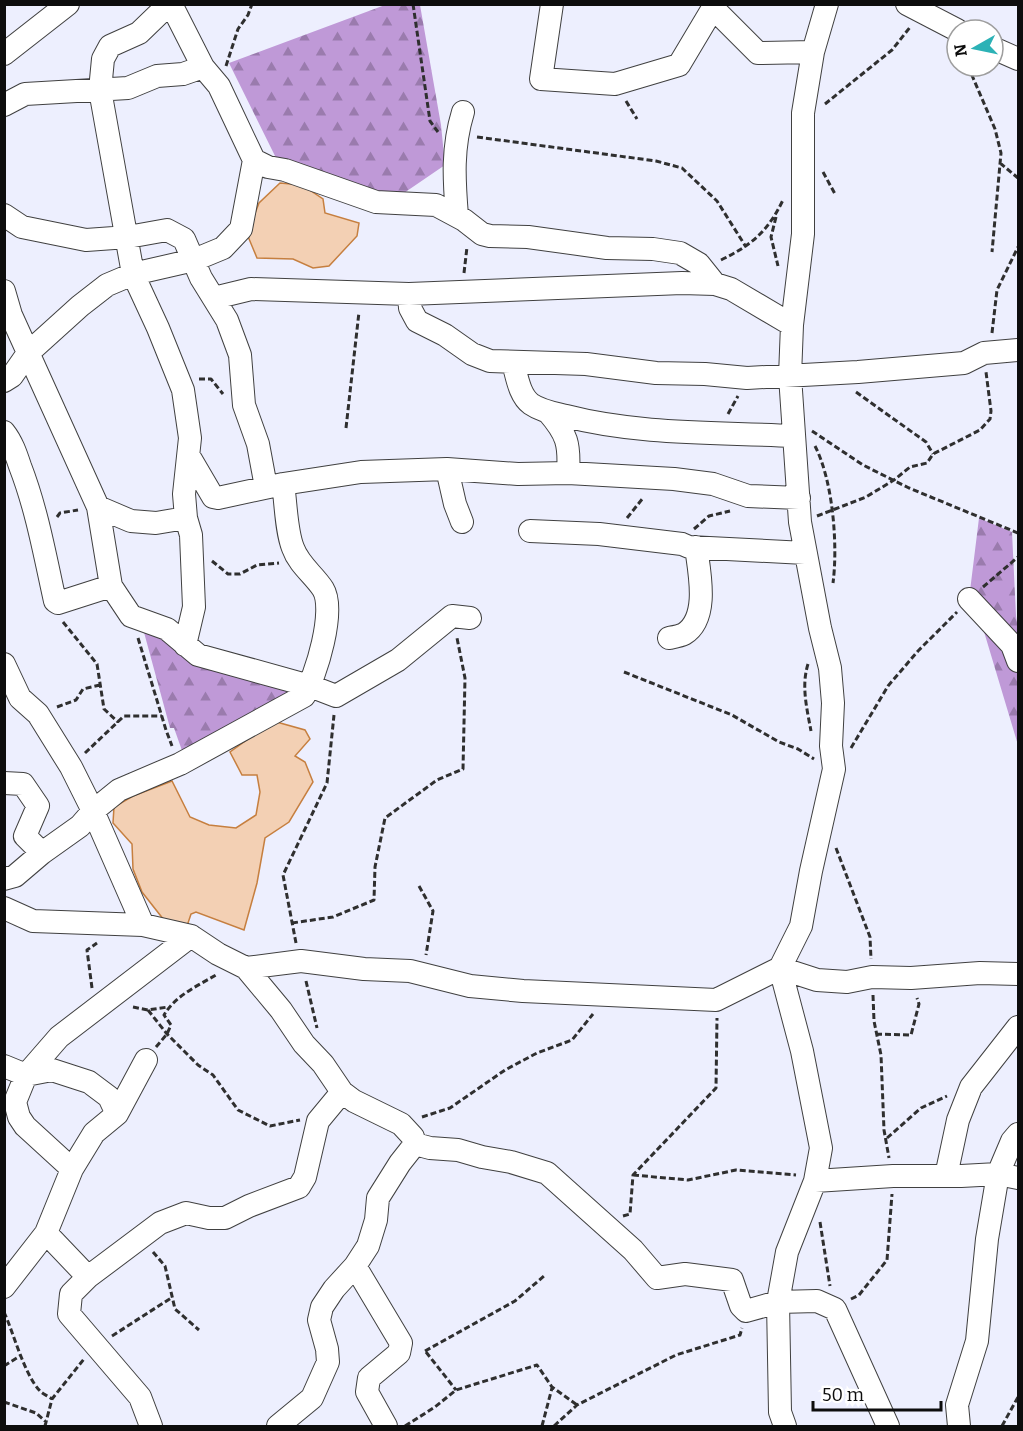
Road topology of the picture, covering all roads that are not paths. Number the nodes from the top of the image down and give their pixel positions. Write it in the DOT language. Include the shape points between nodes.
graph roads {
  1 [pos="68,4"];
  2 [pos="170,4"];
  3 [pos="552,4"];
  4 [pos="827,4"];
  5 [pos="915,8"];
  6 [pos="945,24"];
  7 [pos="813,52"];
  8 [pos="4,54"];
  9 [pos="202,67"];
  10 [pos="100,90"];
  11 [pos="4,105"];
  12 [pos="462,112"];
  13 [pos="254,160"];
  14 [pos="4,214"];
  15 [pos="464,220"];
  16 [pos="128,237"];
  17 [pos="194,260"];
  18 [pos="133,274"];
  19 [pos="709,277"];
  20 [pos="4,291"];
  21 [pos="409,294"];
  22 [pos="214,298"];
  23 [pos="8,315"];
  24 [pos="792,325"];
  25 [pos="1018,350"];
  26 [pos="28,354"];
  27 [pos="513,363"];
  28 [pos="790,376"];
  29 [pos="4,381"];
  30 [pos="548,412"];
  31 [pos="793,428"];
  32 [pos="4,432"];
  33 [pos="189,456"];
  34 [pos="447,469"];
  35 [pos="568,473"];
  36 [pos="275,486"];
  37 [pos="799,498"];
  38 [pos="98,507"];
  39 [pos="462,522"];
  40 [pos="188,527"];
  41 [pos="530,531"];
  42 [pos="689,545"];
  43 [pos="805,553"];
  44 [pos="111,586"];
  45 [pos="969,599"];
  46 [pos="461,617"];
  47 [pos="669,638"];
  48 [pos="185,645"];
  49 [pos="1018,661"];
  50 [pos="4,664"];
  51 [pos="310,686"];
  52 [pos="4,783"];
  53 [pos="93,811"];
  54 [pos="42,853"];
  55 [pos="4,879"];
  56 [pos="4,908"];
  57 [pos="143,925"];
  58 [pos="191,936"];
  59 [pos="246,968"];
  60 [pos="780,968"];
  61 [pos="1018,974"];
  62 [pos="1018,1027"];
  63 [pos="146,1060"];
  64 [pos="4,1066"];
  65 [pos="26,1075"];
  66 [pos="342,1092"];
  67 [pos="117,1114"];
  68 [pos="1018,1134"];
  69 [pos="415,1144"];
  70 [pos="72,1169"];
  71 [pos="946,1176"];
  72 [pos="1008,1176"];
  73 [pos="815,1181"];
  74 [pos="46,1233"];
  75 [pos="355,1266"];
  76 [pos="88,1277"];
  77 [pos="4,1287"];
  78 [pos="778,1302"];
  79 [pos="151,1426"];
  80 [pos="278,1426"];
  81 [pos="386,1426"];
  82 [pos="785,1426"];
  83 [pos="888,1426"];
  84 [pos="959,1426"];
  1 -- 8 [label="street"];
  2 -- 9 [label="street"];
  2 -- 10 [label="street" via="139,33 110,46 103,59"];
  3 -- 7 [label="street" via="541,79 615,84 679,65 713,8 758,54"];
  4 -- 7 [label="street"];
  5 -- 6 [label="street"];
  7 -- 24 [label="street" via="803,126 803,234"];
  9 -- 10 [label="street" via="183,74 157,76 128,88"];
  9 -- 13 [label="street" via="219,86"];
  10 -- 11 [label="street" via="25,94"];
  10 -- 16 [label="street"];
  12 -- 15 [label="street" via="456,135 454,174"];
  13 -- 15 [label="street" via="376,202 436,205"];
  13 -- 17 [label="street" via="241,229 223,248"];
  14 -- 16 [label="street" via="22,227 86,240"];
  15 -- 19 [label="street" via="490,236 672,251 686,256"];
  16 -- 17 [label="street" via="167,230 184,239"];
  16 -- 18 [label="street"];
  17 -- 18 [label="street"];
  17 -- 22 [label="street"];
  18 -- 26 [label="street" via="107,285"];
  18 -- 33 [label="street" via="183,390"];
  19 -- 21 [label="street" via="682,283"];
  19 -- 24 [label="street"];
  20 -- 23 [label="street"];
  21 -- 22 [label="street" via="251,289"];
  21 -- 27 [label="street" via="410,308 417,321 472,354"];
  22 -- 36 [label="street" via="240,355 244,405"];
  23 -- 26 [label="street"];
  24 -- 28 [label="street"];
  25 -- 28 [label="street" via="987,347 964,363"];
  26 -- 29 [label="street"];
  26 -- 38 [label="street"];
  27 -- 28 [label="street" via="586,364 656,374"];
  27 -- 30 [label="street" via="528,400"];
  28 -- 31 [label="street"];
  30 -- 31 [label="street" via="621,427 706,431"];
  30 -- 35 [label="street" via="567,438"];
  31 -- 37 [label="street"];
  32 -- 44 [label="street" via="26,481 55,601"];
  33 -- 36 [label="street" via="213,497"];
  33 -- 40 [label="street" via="184,494"];
  34 -- 35 [label="street"];
  34 -- 36 [label="street" via="362,472"];
  34 -- 39 [label="street"];
  35 -- 37 [label="street" via="713,484 748,496"];
  36 -- 51 [label="street" via="292,546 328,602 327,625"];
  37 -- 43 [label="street"];
  38 -- 40 [label="street" via="131,521"];
  38 -- 44 [label="street"];
  40 -- 48 [label="street" via="194,607"];
  41 -- 42 [label="street"];
  42 -- 43 [label="street"];
  42 -- 47 [label="street" via="702,592 696,621 684,634"];
  43 -- 60 [label="street" via="830,668 834,769 801,926"];
  44 -- 48 [label="street" via="131,616 167,629"];
  45 -- 49 [label="street" via="1012,645"];
  46 -- 51 [label="street" via="336,696"];
  48 -- 51 [label="street" via="198,655"];
  50 -- 53 [label="street" via="20,698 38,714 71,767"];
  51 -- 53 [label="street" via="304,696 180,764 119,789"];
  52 -- 54 [label="street" via="23,784 38,806 25,836"];
  53 -- 54 [label="street" via="80,826"];
  53 -- 57 [label="street"];
  54 -- 55 [label="street" via="15,876"];
  56 -- 57 [label="street" via="33,921"];
  57 -- 58 [label="street"];
  58 -- 59 [label="street"];
  58 -- 65 [label="street" via="59,1037"];
  59 -- 60 [label="street" via="301,961 410,971 470,986 716,1000"];
  59 -- 66 [label="street"];
  60 -- 61 [label="street" via="817,981 847,982 872,977"];
  60 -- 73 [label="street" via="802,1051 821,1148"];
  62 -- 71 [label="street" via="971,1087 958,1120"];
  63 -- 67 [label="street"];
  64 -- 65 [label="street"];
  65 -- 67 [label="street" via="52,1070 89,1082 110,1097"];
  65 -- 70 [label="street" via="15,1102 19,1117"];
  66 -- 69 [label="street" via="400,1124"];
  66 -- 76 [label="street" via="318,1121 299,1187 225,1218 186,1213 160,1223"];
  67 -- 70 [label="street" via="94,1133"];
  68 -- 72 [label="street" via="1012,1141"];
  69 -- 75 [label="street" via="378,1198 368,1246"];
  69 -- 78 [label="street" via="458,1150 547,1173 604,1222 657,1278 685,1274 732,1280 746,1311"];
  70 -- 74 [label="street"];
  71 -- 72 [label="street"];
  71 -- 73 [label="street"];
  72 -- 84 [label="street" via="987,1239 977,1341 957,1405"];
  73 -- 78 [label="street" via="787,1252"];
  74 -- 76 [label="street"];
  74 -- 77 [label="street"];
  75 -- 80 [label="street" via="322,1307 319,1320 328,1362 312,1398"];
  75 -- 81 [label="street" via="401,1343 399,1353 369,1378 368,1392"];
  76 -- 79 [label="street" via="70,1294 69,1314 140,1397"];
  78 -- 82 [label="street" via="780,1412"];
  78 -- 83 [label="street" via="818,1301 835,1309"];
}
